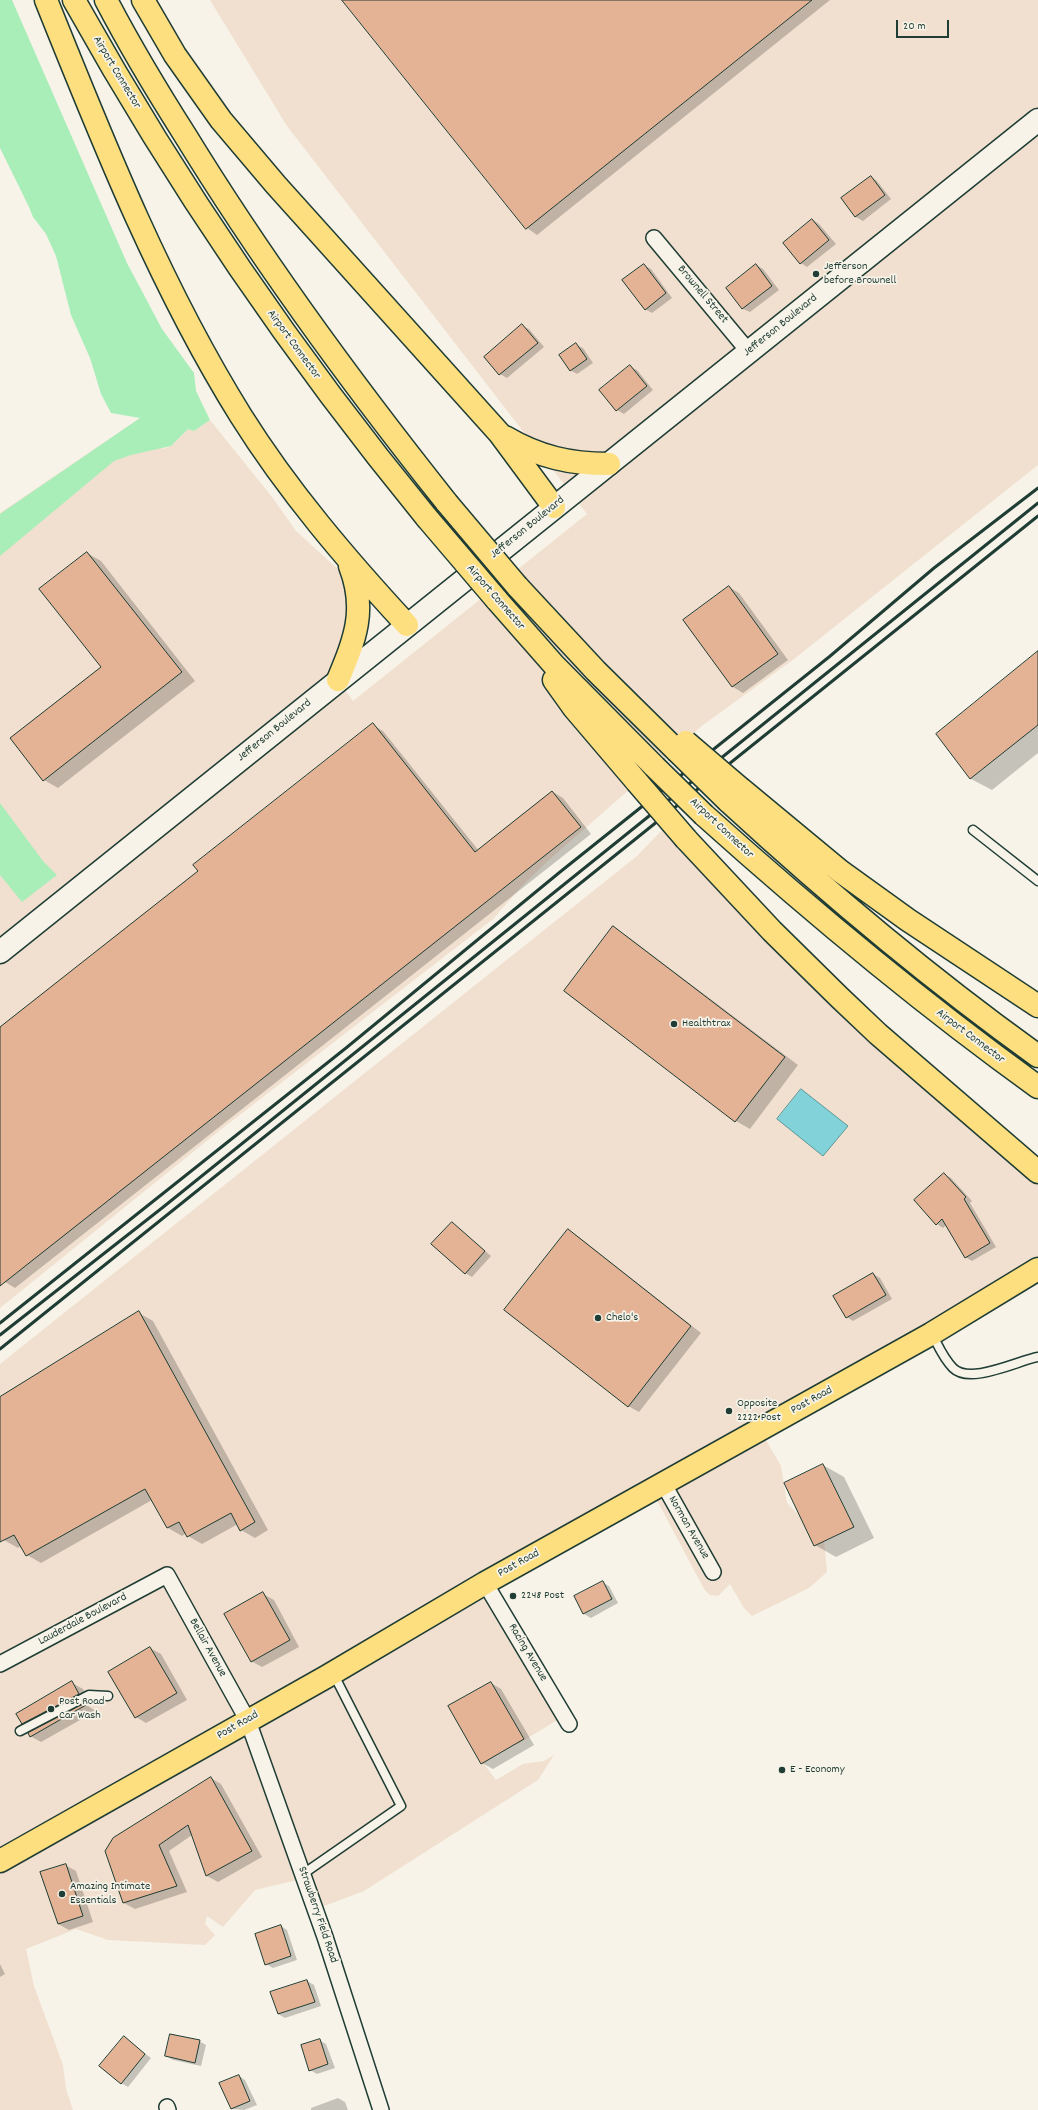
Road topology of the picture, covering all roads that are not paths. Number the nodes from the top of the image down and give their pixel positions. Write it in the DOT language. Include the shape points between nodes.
graph roads {
  1 [pos="46,0"];
  2 [pos="74,0"];
  3 [pos="106,0"];
  4 [pos="143,0"];
  5 [pos="1038,120"];
  6 [pos="654,238"];
  7 [pos="749,352"];
  8 [pos="500,434"];
  9 [pos="609,464"];
  10 [pos="554,507"];
  11 [pos="348,559"];
  12 [pos="502,607"];
  13 [pos="407,625"];
  14 [pos="338,680"];
  15 [pos="735,795"];
  16 [pos="973,830"];
  17 [pos="1038,881"];
  18 [pos="0,952"];
  19 [pos="1038,1006"];
  20 [pos="1038,1056"];
  21 [pos="1038,1087"];
  22 [pos="1038,1172"];
  23 [pos="1038,1269"];
  24 [pos="931,1334"];
  25 [pos="1036,1357"];
  26 [pos="663,1484"];
  27 [pos="713,1572"];
  28 [pos="167,1576"];
  29 [pos="486,1583"];
  30 [pos="0,1664"];
  31 [pos="333,1672"];
  32 [pos="108,1696"];
  33 [pos="248,1721"];
  34 [pos="569,1724"];
  35 [pos="20,1731"];
  36 [pos="0,1861"];
  37 [pos="303,1874"];
  38 [pos="381,2110"];
  1 -- 11 [label="main road" via="107,152 194,336 271,460"];
  2 -- 12 [label="main road, Airport Connector, bridge" via="156,139 244,276 315,376 427,518"];
  3 -- 15 [label="main road, Airport Connector, bridge" via="174,119 250,238 322,342 447,503 517,586 596,671"];
  4 -- 8 [label="main road" via="197,87 248,153"];
  5 -- 7 [label="main road, Jefferson Boulevard"];
  6 -- 7 [label="street, Brownell Street"];
  7 -- 9 [label="main road, Jefferson Boulevard"];
  8 -- 9 [label="main road" via="548,457 574,463"];
  8 -- 10 [label="main road"];
  9 -- 10 [label="main road, Jefferson Boulevard"];
  10 -- 13 [label="main road, Jefferson Boulevard"];
  11 -- 13 [label="main road"];
  11 -- 14 [label="main road" via="357,586 359,619 355,640"];
  12 -- 21 [label="main road, Airport Connector, bridge" via="569,681 704,815 873,961 960,1030"];
  12 -- 22 [label="main road, bridge" via="574,708 686,839 767,926 878,1034"];
  13 -- 14 [label="main road, Jefferson Boulevard"];
  14 -- 18 [label="main road, Jefferson Boulevard"];
  15 -- 19 [label="main road" via="908,920"];
  15 -- 20 [label="main road, Airport Connector" via="833,896 883,938"];
  16 -- 17 [label="lane"];
  23 -- 24 [label="main road, Post Road"];
  24 -- 25 [label="lane" via="945,1359 954,1369 967,1374 984,1372"];
  24 -- 26 [label="main road, Post Road"];
  26 -- 27 [label="street, Norman Avenue"];
  26 -- 29 [label="main road, Post Road"];
  28 -- 30 [label="street, Lauderdale Boulevard"];
  28 -- 33 [label="street, Bellair Avenue"];
  29 -- 31 [label="main road, Post Road"];
  29 -- 34 [label="street, Racing Avenue"];
  31 -- 33 [label="main road, Post Road"];
  31 -- 37 [label="lane" via="401,1806"];
  32 -- 35 [label="lane" via="89,1694"];
  33 -- 36 [label="main road, Post Road"];
  33 -- 37 [label="street, Strawberry Field Road"];
  37 -- 38 [label="street, Strawberry Field Road"];
}
